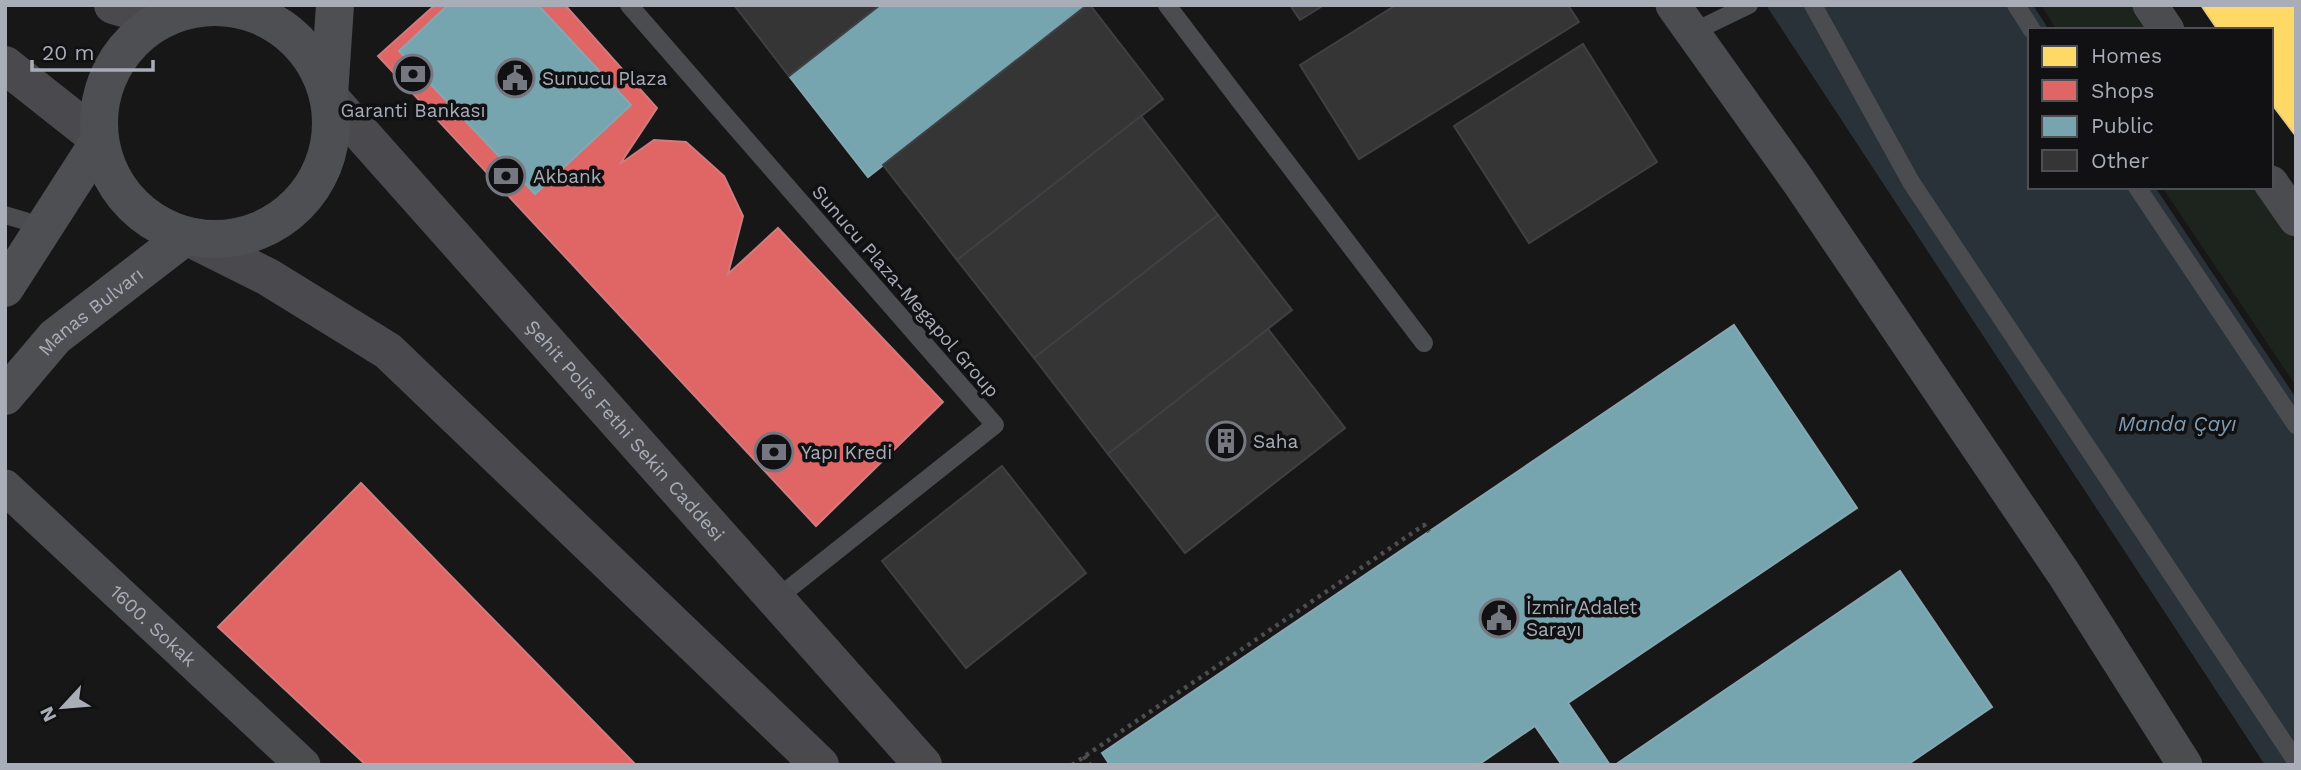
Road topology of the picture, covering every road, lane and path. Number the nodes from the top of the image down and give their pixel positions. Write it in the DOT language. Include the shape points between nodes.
graph roads {
  1 [pos="113,5"];
  2 [pos="335,5"];
  3 [pos="629,5"];
  4 [pos="1167,5"];
  5 [pos="1749,5"];
  6 [pos="1813,5"];
  7 [pos="2016,5"];
  8 [pos="2150,5"];
  9 [pos="168,12"];
  10 [pos="1683,19"];
  11 [pos="2031,28"];
  12 [pos="2166,28"];
  13 [pos="5,65"];
  14 [pos="329,97"];
  15 [pos="100,139"];
  16 [pos="2273,186"];
  17 [pos="2138,189"];
  18 [pos="5,215"];
  19 [pos="2296,219"];
  20 [pos="45,227"];
  21 [pos="186,236"];
  22 [pos="5,288"];
  23 [pos="1424,343"];
  24 [pos="5,396"];
  25 [pos="2296,425"];
  26 [pos="5,487"];
  27 [pos="1429,532"];
  28 [pos="776,599"];
  29 [pos="1084,756"];
  30 [pos="2296,761"];
  31 [pos="303,765"];
  32 [pos="820,765"];
  33 [pos="923,765"];
  34 [pos="1072,765"];
  35 [pos="1090,765"];
  36 [pos="2185,765"];
  1 -- 9 [label="main road"];
  2 -- 14 [label="main road"];
  3 -- 28 [label="lane, Sunucu Plaza-Megapol Group" via="995,425"];
  4 -- 23 [label="lane"];
  5 -- 10 [label="lane"];
  6 -- 30 [label="lane" via="1912,182"];
  7 -- 11 [label="lane"];
  8 -- 12 [label="street"];
  9 -- 14 [label="main road" via="228,7 262,17 291,35 313,60"];
  9 -- 15 [label="main road" via="132,41 111,70 100,102"];
  10 -- 36 [label="street" via="2056,563"];
  13 -- 15 [label="main road"];
  14 -- 21 [label="main road" via="332,125 326,159 311,191 286,216 255,233 228,240"];
  14 -- 28 [label="main road, Şehit Polis Fethi Sekin Caddesi"];
  15 -- 20 [label="main road"];
  15 -- 21 [label="main road" via="107,168 129,203 156,224"];
  16 -- 19 [label="street"];
  17 -- 25 [label="lane"];
  18 -- 20 [label="lane"];
  20 -- 22 [label="main road"];
  21 -- 24 [label="main road, Manas Bulvarı" via="55,337"];
  21 -- 32 [label="main road" via="268,277 388,351"];
  26 -- 31 [label="street, 1600. Sokak"];
  27 -- 29 [label="path" via="1424,525"];
  28 -- 33 [label="main road, Şehit Polis Fethi Sekin Caddesi"];
  29 -- 34 [label="path"];
  29 -- 35 [label="path"];
}
